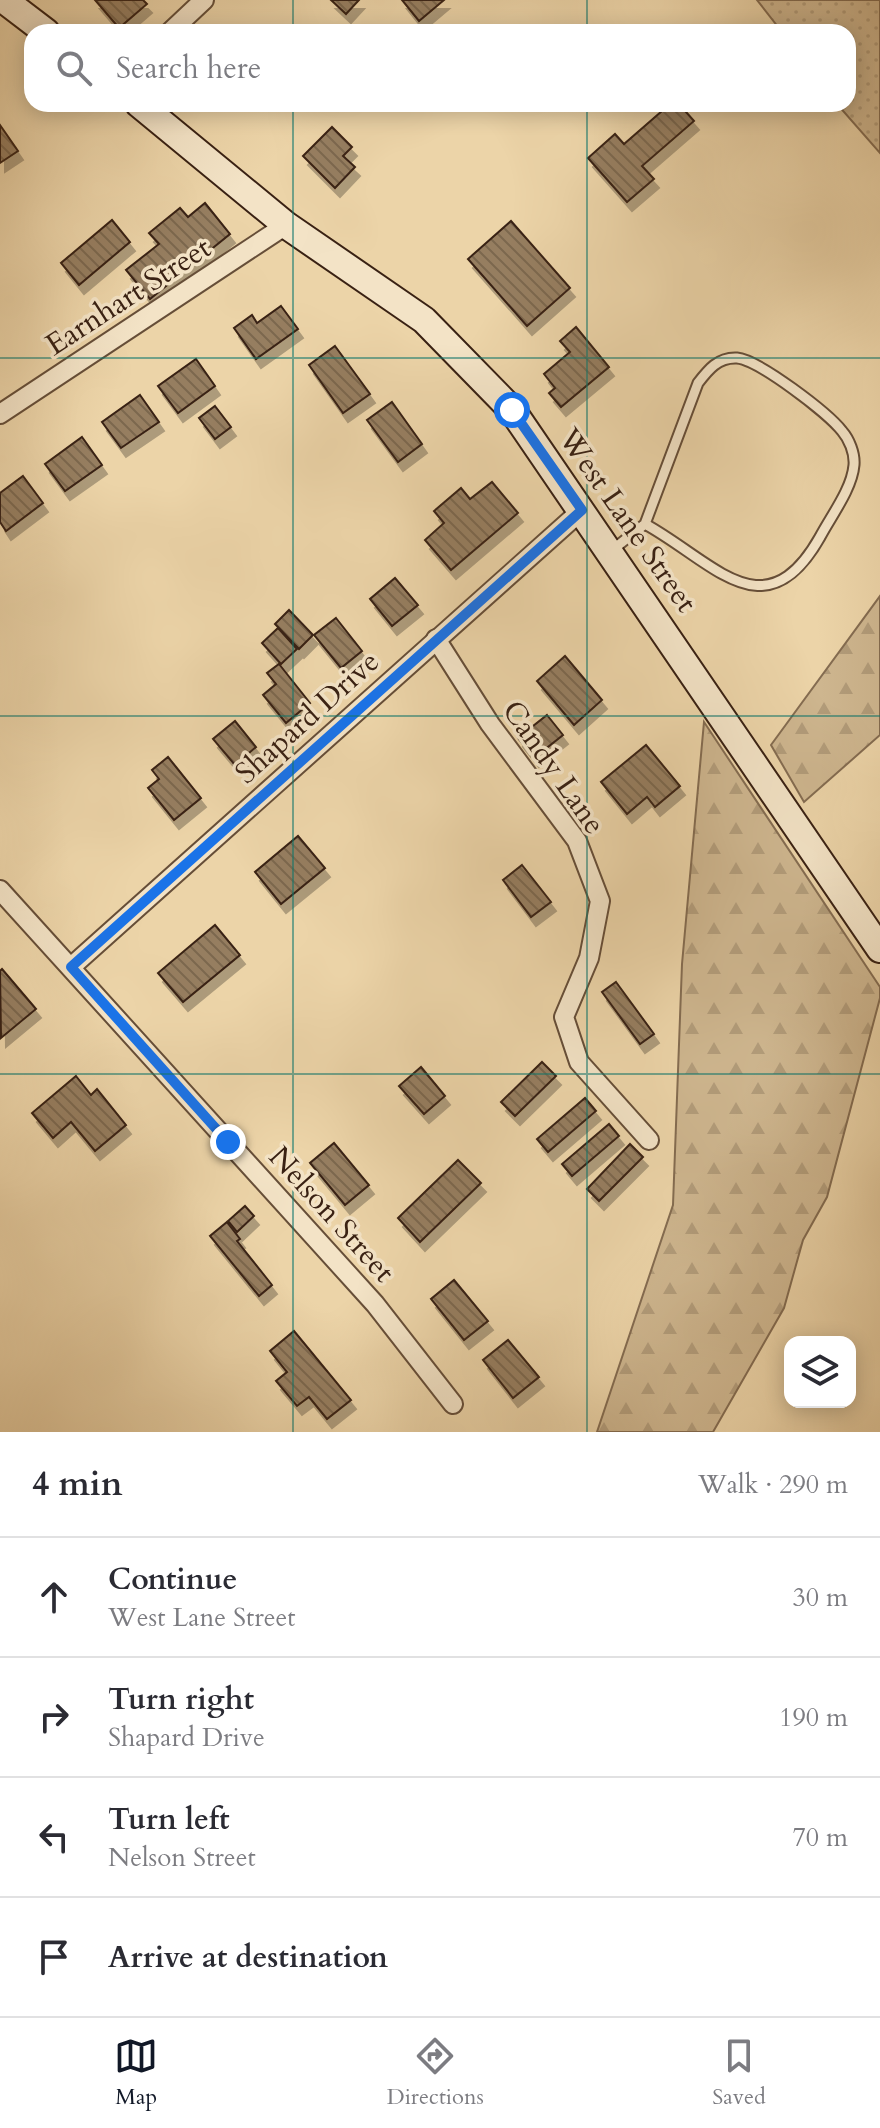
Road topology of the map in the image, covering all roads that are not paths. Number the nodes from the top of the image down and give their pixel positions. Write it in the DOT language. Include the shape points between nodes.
graph roads {
  1 [pos="4,0"];
  2 [pos="204,0"];
  3 [pos="36,24"];
  4 [pos="178,24"];
  5 [pos="149,112"];
  6 [pos="286,225"];
  7 [pos="0,414"];
  8 [pos="582,510"];
  9 [pos="645,524"];
  10 [pos="611,551"];
  11 [pos="436,639"];
  12 [pos="0,890"];
  13 [pos="880,949"];
  14 [pos="71,967"];
  15 [pos="649,1140"];
  16 [pos="453,1404"];
  1 -- 3 [label="street"];
  2 -- 4 [label="street"];
  5 -- 6 [label="street, West Lane Street"];
  6 -- 7 [label="street, Earnhart Street"];
  6 -- 8 [label="street, West Lane Street" via="424,320 512,410"];
  8 -- 10 [label="street, West Lane Street"];
  8 -- 11 [label="street, Shapard Drive"];
  9 -- 9 [label="lane" via="698,383 712,364 736,358 757,367 832,419 852,449 854,466 845,489 808,558 771,587 727,575"];
  9 -- 10 [label="lane"];
  10 -- 13 [label="street, West Lane Street"];
  11 -- 14 [label="street, Shapard Drive"];
  11 -- 15 [label="street, Candy Lane" via="482,713 577,841 600,901 589,958 564,1017 579,1062"];
  12 -- 14 [label="street, Nelson Street"];
  14 -- 16 [label="street, Nelson Street" via="375,1304"];
}
